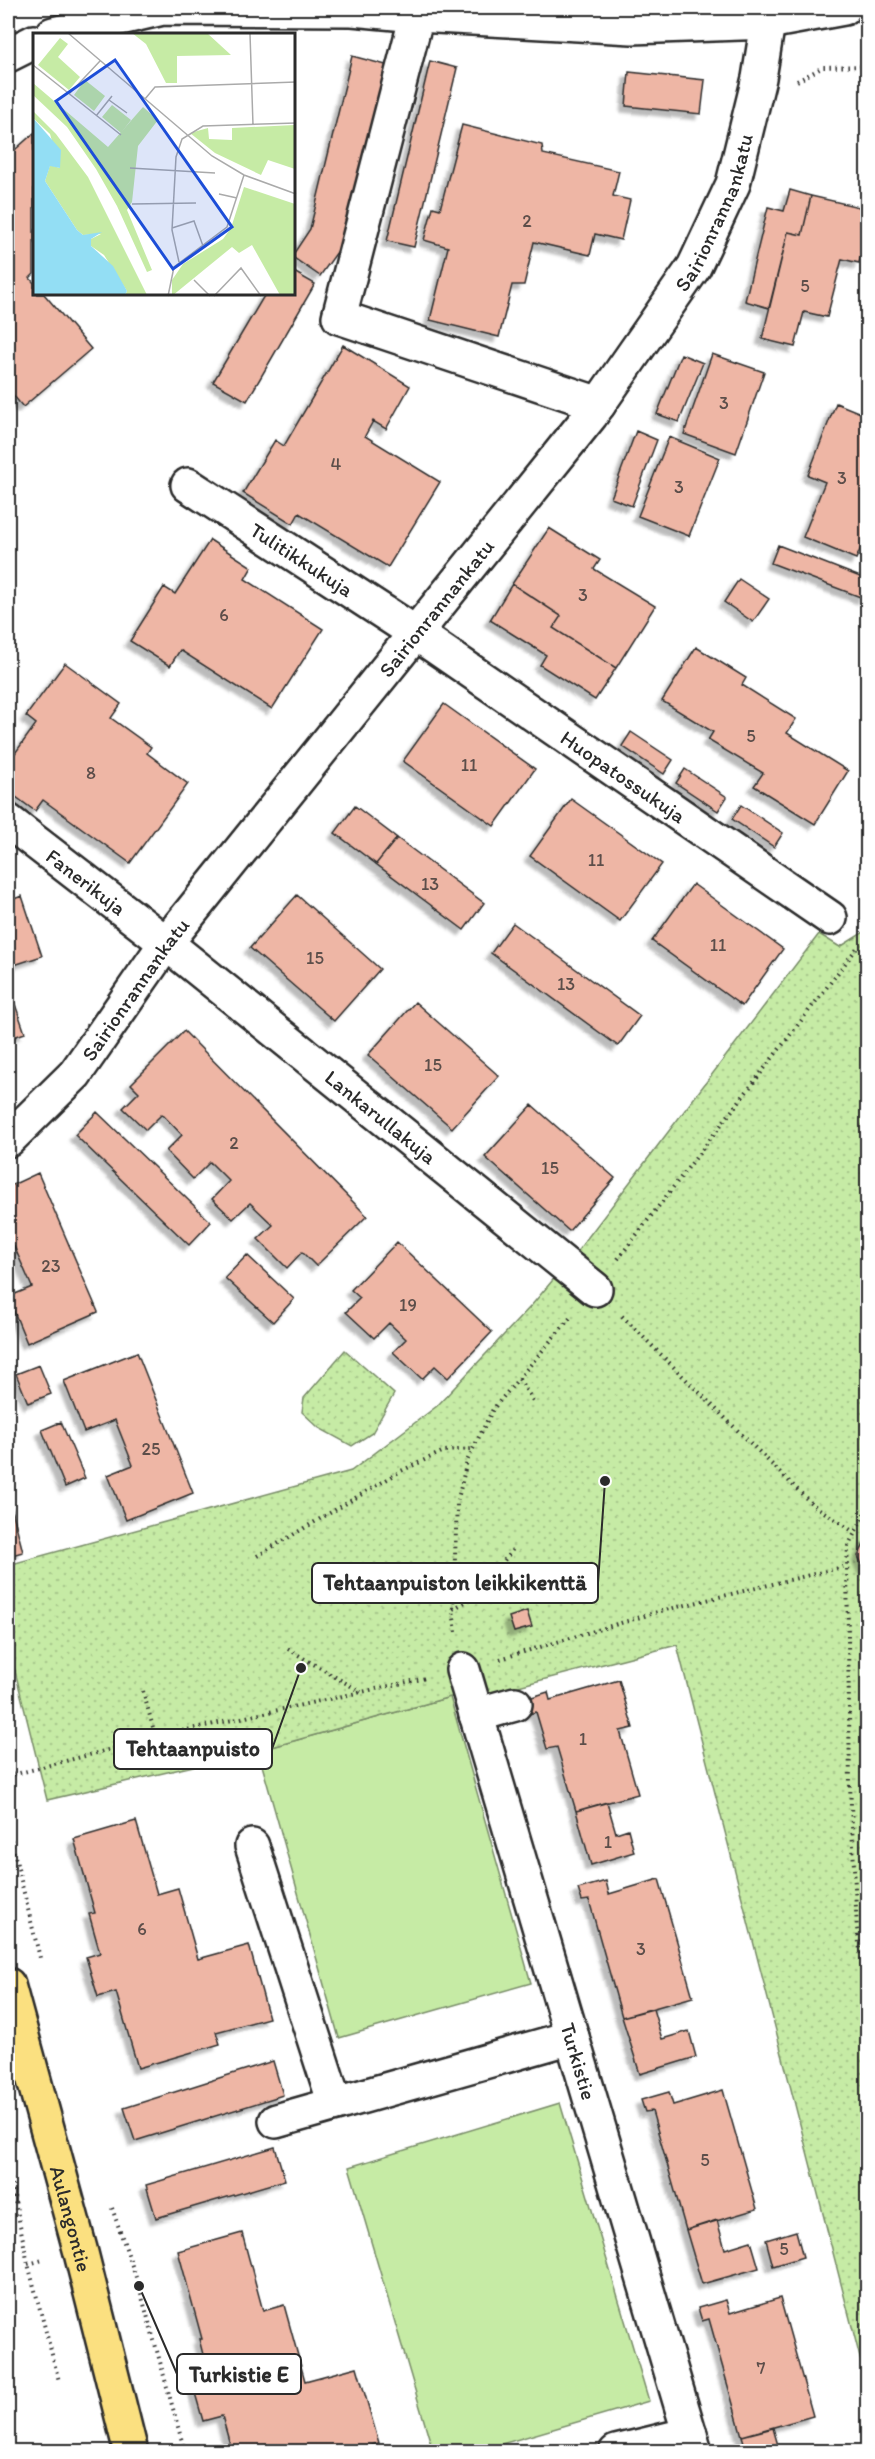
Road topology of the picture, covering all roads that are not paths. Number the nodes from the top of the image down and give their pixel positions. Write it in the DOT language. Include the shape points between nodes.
graph roads {
  1 [pos="844,8"];
  2 [pos="417,15"];
  3 [pos="768,22"];
  4 [pos="57,33"];
  5 [pos="33,42"];
  6 [pos="8,55"];
  7 [pos="599,404"];
  8 [pos="188,485"];
  9 [pos="417,634"];
  10 [pos="8,821"];
  11 [pos="830,918"];
  12 [pos="166,943"];
  13 [pos="8,1140"];
  14 [pos="595,1289"];
  15 [pos="463,1670"];
  16 [pos="515,1704"];
  17 [pos="477,1715"];
  18 [pos="252,1846"];
  19 [pos="8,1985"];
  20 [pos="572,2037"];
  21 [pos="335,2104"];
  22 [pos="276,2121"];
  23 [pos="692,2443"];
  24 [pos="131,2451"];
  25 [pos="616,2451"];
  1 -- 3 [label="street"];
  2 -- 3 [label="street" via="632,27"];
  2 -- 4 [label="street" via="352,9 163,8"];
  2 -- 7 [label="street" via="339,317"];
  3 -- 7 [label="street, Sairionrannankatu" via="734,184 694,267"];
  5 -- 6 [label="street"];
  7 -- 9 [label="street, Sairionrannankatu"];
  8 -- 9 [label="street, Tulitikkukuja"];
  9 -- 11 [label="street, Huopatossukuja"];
  9 -- 12 [label="street, Sairionrannankatu"];
  10 -- 12 [label="street, Fanerikuja"];
  12 -- 13 [label="street, Sairionrannankatu" via="75,1074"];
  12 -- 14 [label="street, Lankarullakuja"];
  15 -- 17 [label="street, Turkistie"];
  16 -- 17 [label="street"];
  17 -- 20 [label="street, Turkistie"];
  18 -- 21 [label="street"];
  19 -- 24 [label="main road, Aulangontie"];
  20 -- 21 [label="street"];
  20 -- 23 [label="street, Turkistie"];
  21 -- 22 [label="street"];
  23 -- 25 [label="street"];
}
